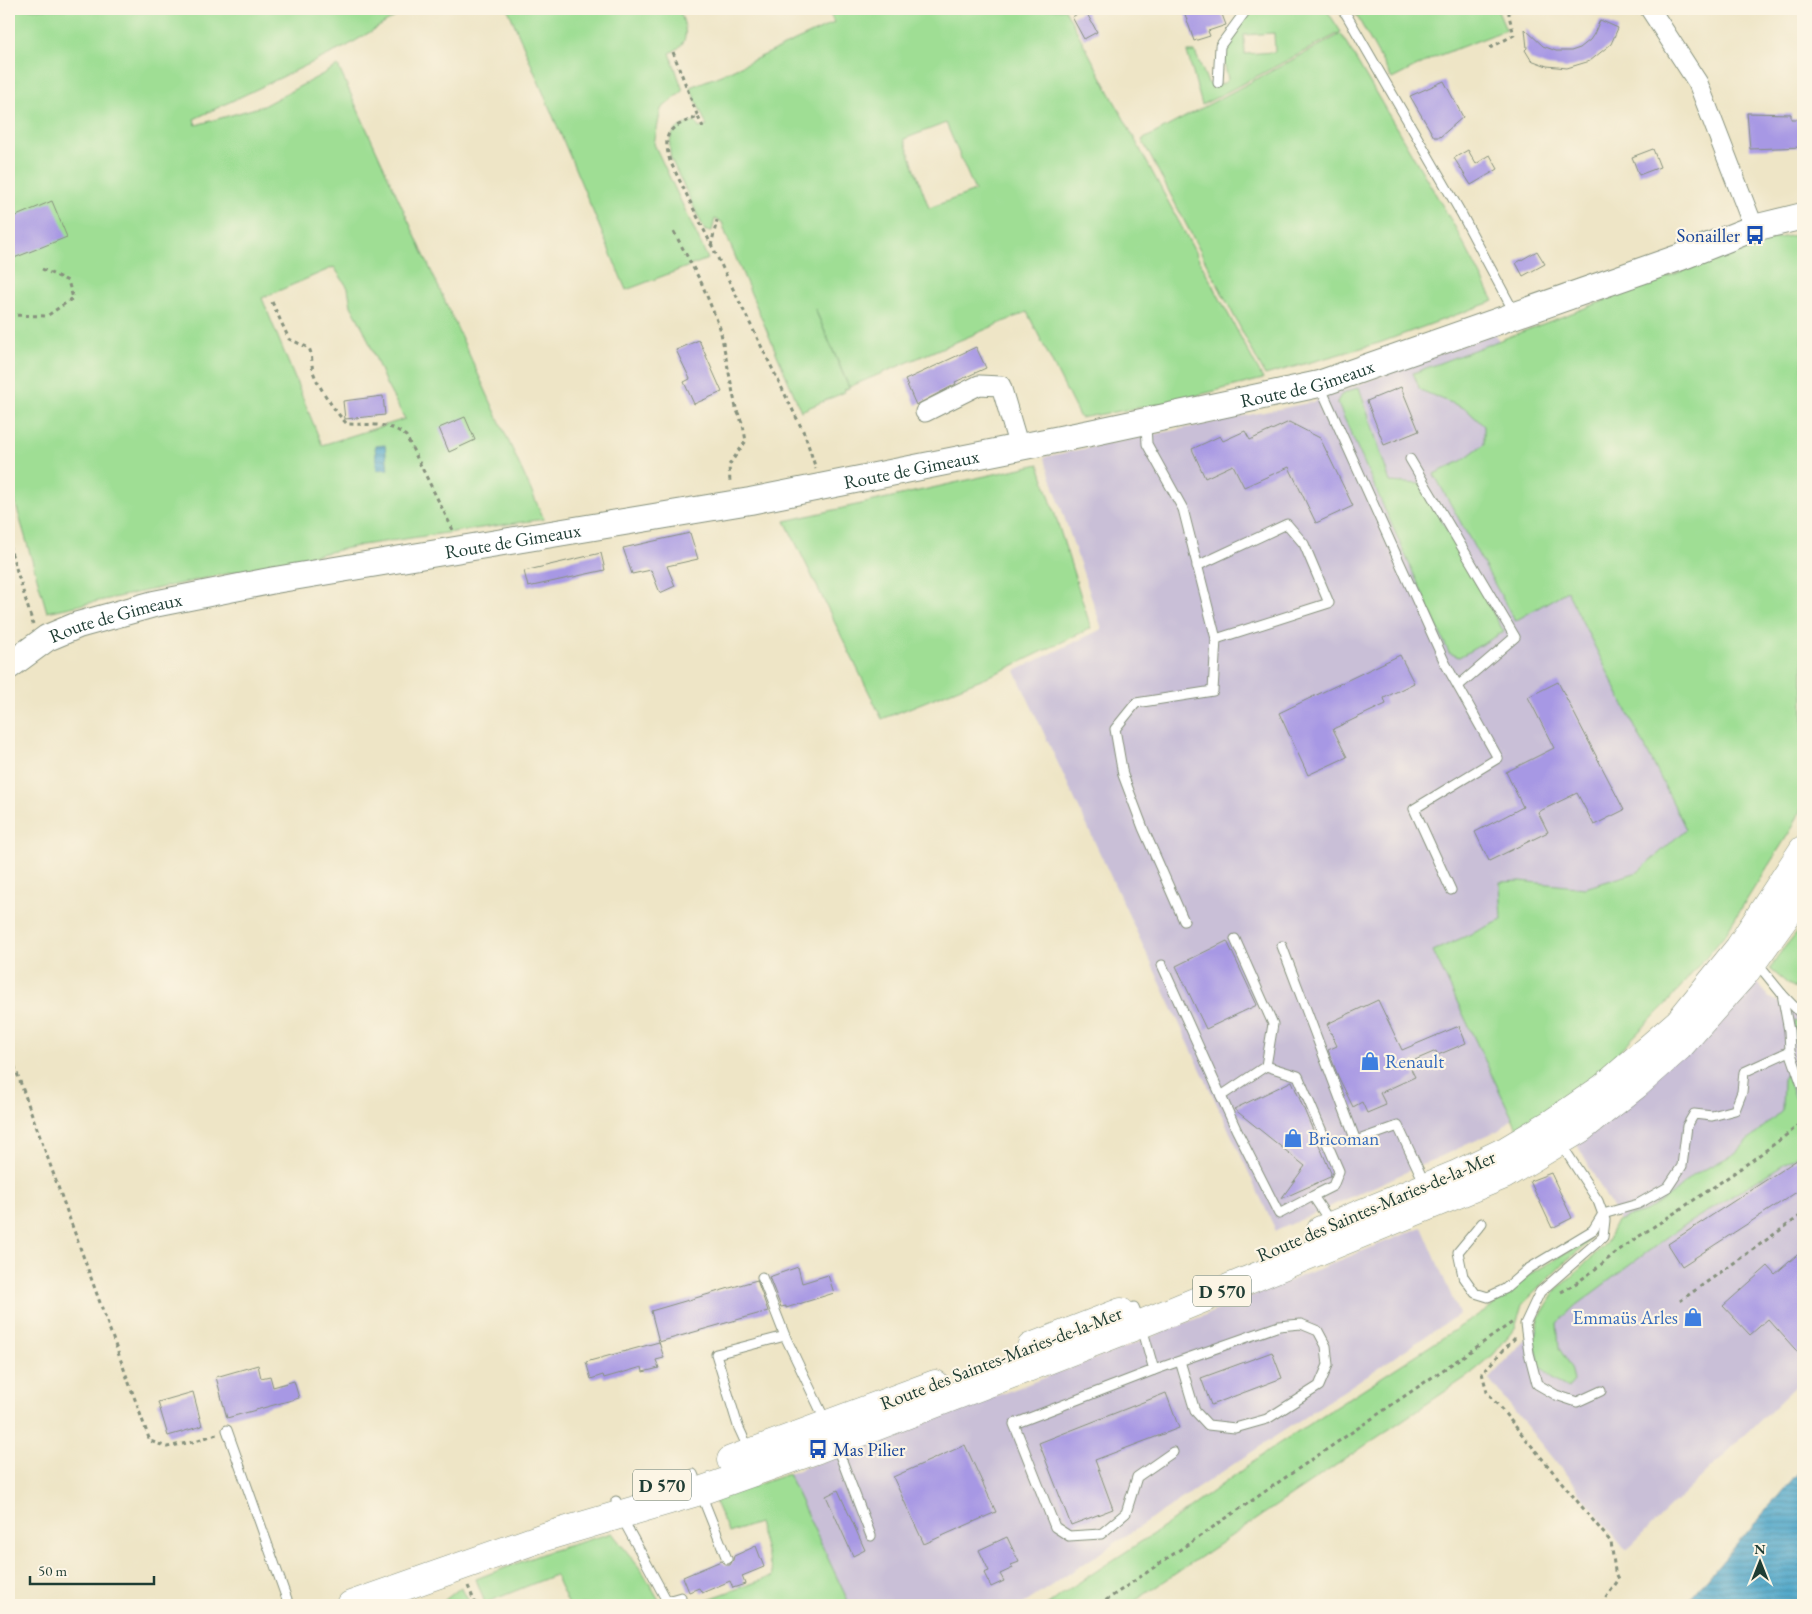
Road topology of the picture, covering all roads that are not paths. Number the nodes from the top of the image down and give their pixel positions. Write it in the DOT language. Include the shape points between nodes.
graph roads {
  1 [pos="1247,9"];
  2 [pos="1341,9"];
  3 [pos="1650,9"];
  4 [pos="1218,83"];
  5 [pos="1803,216"];
  6 [pos="1754,228"];
  7 [pos="1516,314"];
  8 [pos="1319,384"];
  9 [pos="925,412"];
  10 [pos="1146,421"];
  11 [pos="1020,447"];
  12 [pos="1410,459"];
  13 [pos="1197,566"];
  14 [pos="1216,639"];
  15 [pos="9,666"];
  16 [pos="1458,686"];
  17 [pos="1803,850"];
  18 [pos="1803,887"];
  19 [pos="1451,890"];
  20 [pos="1184,921"];
  21 [pos="1235,939"];
  22 [pos="1282,946"];
  23 [pos="1747,954"];
  24 [pos="1162,965"];
  25 [pos="1782,994"];
  26 [pos="1803,1016"];
  27 [pos="1790,1051"];
  28 [pos="1266,1066"];
  29 [pos="1803,1088"];
  30 [pos="1221,1096"];
  31 [pos="1554,1133"];
  32 [pos="1313,1196"];
  33 [pos="1430,1196"];
  34 [pos="1603,1214"];
  35 [pos="1482,1223"];
  36 [pos="1338,1234"];
  37 [pos="762,1276"];
  38 [pos="1138,1315"];
  39 [pos="785,1336"];
  40 [pos="1180,1361"];
  41 [pos="1154,1370"];
  42 [pos="1601,1391"];
  43 [pos="227,1430"];
  44 [pos="831,1433"];
  45 [pos="1173,1452"];
  46 [pos="754,1462"];
  47 [pos="696,1482"];
  48 [pos="619,1508"];
  49 [pos="871,1536"];
  50 [pos="727,1559"];
  51 [pos="681,1596"];
  52 [pos="289,1605"];
  53 [pos="351,1605"];
  1 -- 4 [label="lane" via="1220,46"];
  2 -- 7 [label="lane" via="1461,213"];
  3 -- 6 [label="street" via="1698,83"];
  5 -- 6 [label="street, Route de Gimeaux"];
  6 -- 7 [label="street, Route de Gimeaux"];
  7 -- 8 [label="street, Route de Gimeaux"];
  8 -- 10 [label="street, Route de Gimeaux"];
  8 -- 16 [label="lane"];
  9 -- 11 [label="street" via="978,386 1001,386"];
  10 -- 11 [label="street, Route de Gimeaux"];
  10 -- 13 [label="lane" via="1147,444 1183,509"];
  11 -- 15 [label="street, Route de Gimeaux" via="731,504 275,580 154,604 78,625 47,638"];
  12 -- 16 [label="lane" via="1515,637"];
  13 -- 14 [label="lane"];
  13 -- 14 [label="lane" via="1288,524 1304,544 1329,603"];
  14 -- 20 [label="lane" via="1213,691 1136,704 1114,729 1126,784"];
  16 -- 19 [label="lane" via="1498,758 1414,809"];
  17 -- 23 [label="main road, Route des Saintes-Maries-de-la-Mer / D 570"];
  18 -- 23 [label="main road, Route des Saintes-Maries-de-la-Mer / D 570" via="1791,909"];
  21 -- 28 [label="lane" via="1274,1024"];
  22 -- 33 [label="lane" via="1356,1141 1398,1126"];
  23 -- 25 [label="lane"];
  23 -- 31 [label="main road, Route des Saintes-Maries-de-la-Mer / D 570" via="1744,974 1679,1047 1580,1129"];
  24 -- 30 [label="lane"];
  25 -- 26 [label="lane"];
  25 -- 27 [label="lane"];
  27 -- 29 [label="lane"];
  27 -- 34 [label="lane" via="1744,1072 1742,1092 1735,1110 1712,1116 1694,1114 1687,1126 1682,1166 1668,1187 1638,1204"];
  28 -- 30 [label="lane"];
  28 -- 32 [label="lane" via="1298,1076 1339,1171 1333,1186"];
  30 -- 32 [label="lane" via="1279,1214"];
  31 -- 33 [label="main road, Route des Saintes-Maries-de-la-Mer / D 570" via="1504,1175"];
  31 -- 34 [label="lane"];
  32 -- 36 [label="lane"];
  33 -- 36 [label="main road, Route des Saintes-Maries-de-la-Mer / D 570"];
  34 -- 35 [label="lane" via="1593,1230 1488,1297 1475,1292 1463,1276 1458,1252"];
  34 -- 42 [label="lane" via="1603,1237 1540,1292 1525,1324 1537,1384 1577,1402"];
  36 -- 38 [label="main road, Route des Saintes-Maries-de-la-Mer / D 570"];
  37 -- 39 [label="lane"];
  38 -- 41 [label="lane"];
  38 -- 44 [label="main road, Route des Saintes-Maries-de-la-Mer / D 570"];
  38 -- 44 [label="main road, Route des Saintes-Maries-de-la-Mer / D 570" via="958,1390"];
  39 -- 44 [label="lane"];
  39 -- 46 [label="lane" via="716,1354 738,1426"];
  40 -- 40 [label="lane" via="1195,1410 1208,1425 1235,1428 1267,1418 1319,1386 1328,1365 1326,1346 1318,1331 1301,1324 1279,1326"];
  40 -- 41 [label="lane"];
  41 -- 45 [label="lane" via="1014,1424 1055,1528 1069,1536 1101,1534 1126,1513 1137,1477"];
  43 -- 52 [label="lane"];
  44 -- 46 [label="main road, Route des Saintes-Maries-de-la-Mer / D 570"];
  44 -- 49 [label="lane"];
  46 -- 47 [label="main road, Route des Saintes-Maries-de-la-Mer / D 570"];
  47 -- 48 [label="main road, Route des Saintes-Maries-de-la-Mer / D 570"];
  47 -- 50 [label="lane"];
  48 -- 51 [label="lane" via="667,1602"];
  48 -- 53 [label="main road, Route des Saintes-Maries-de-la-Mer / D 570"];
}
